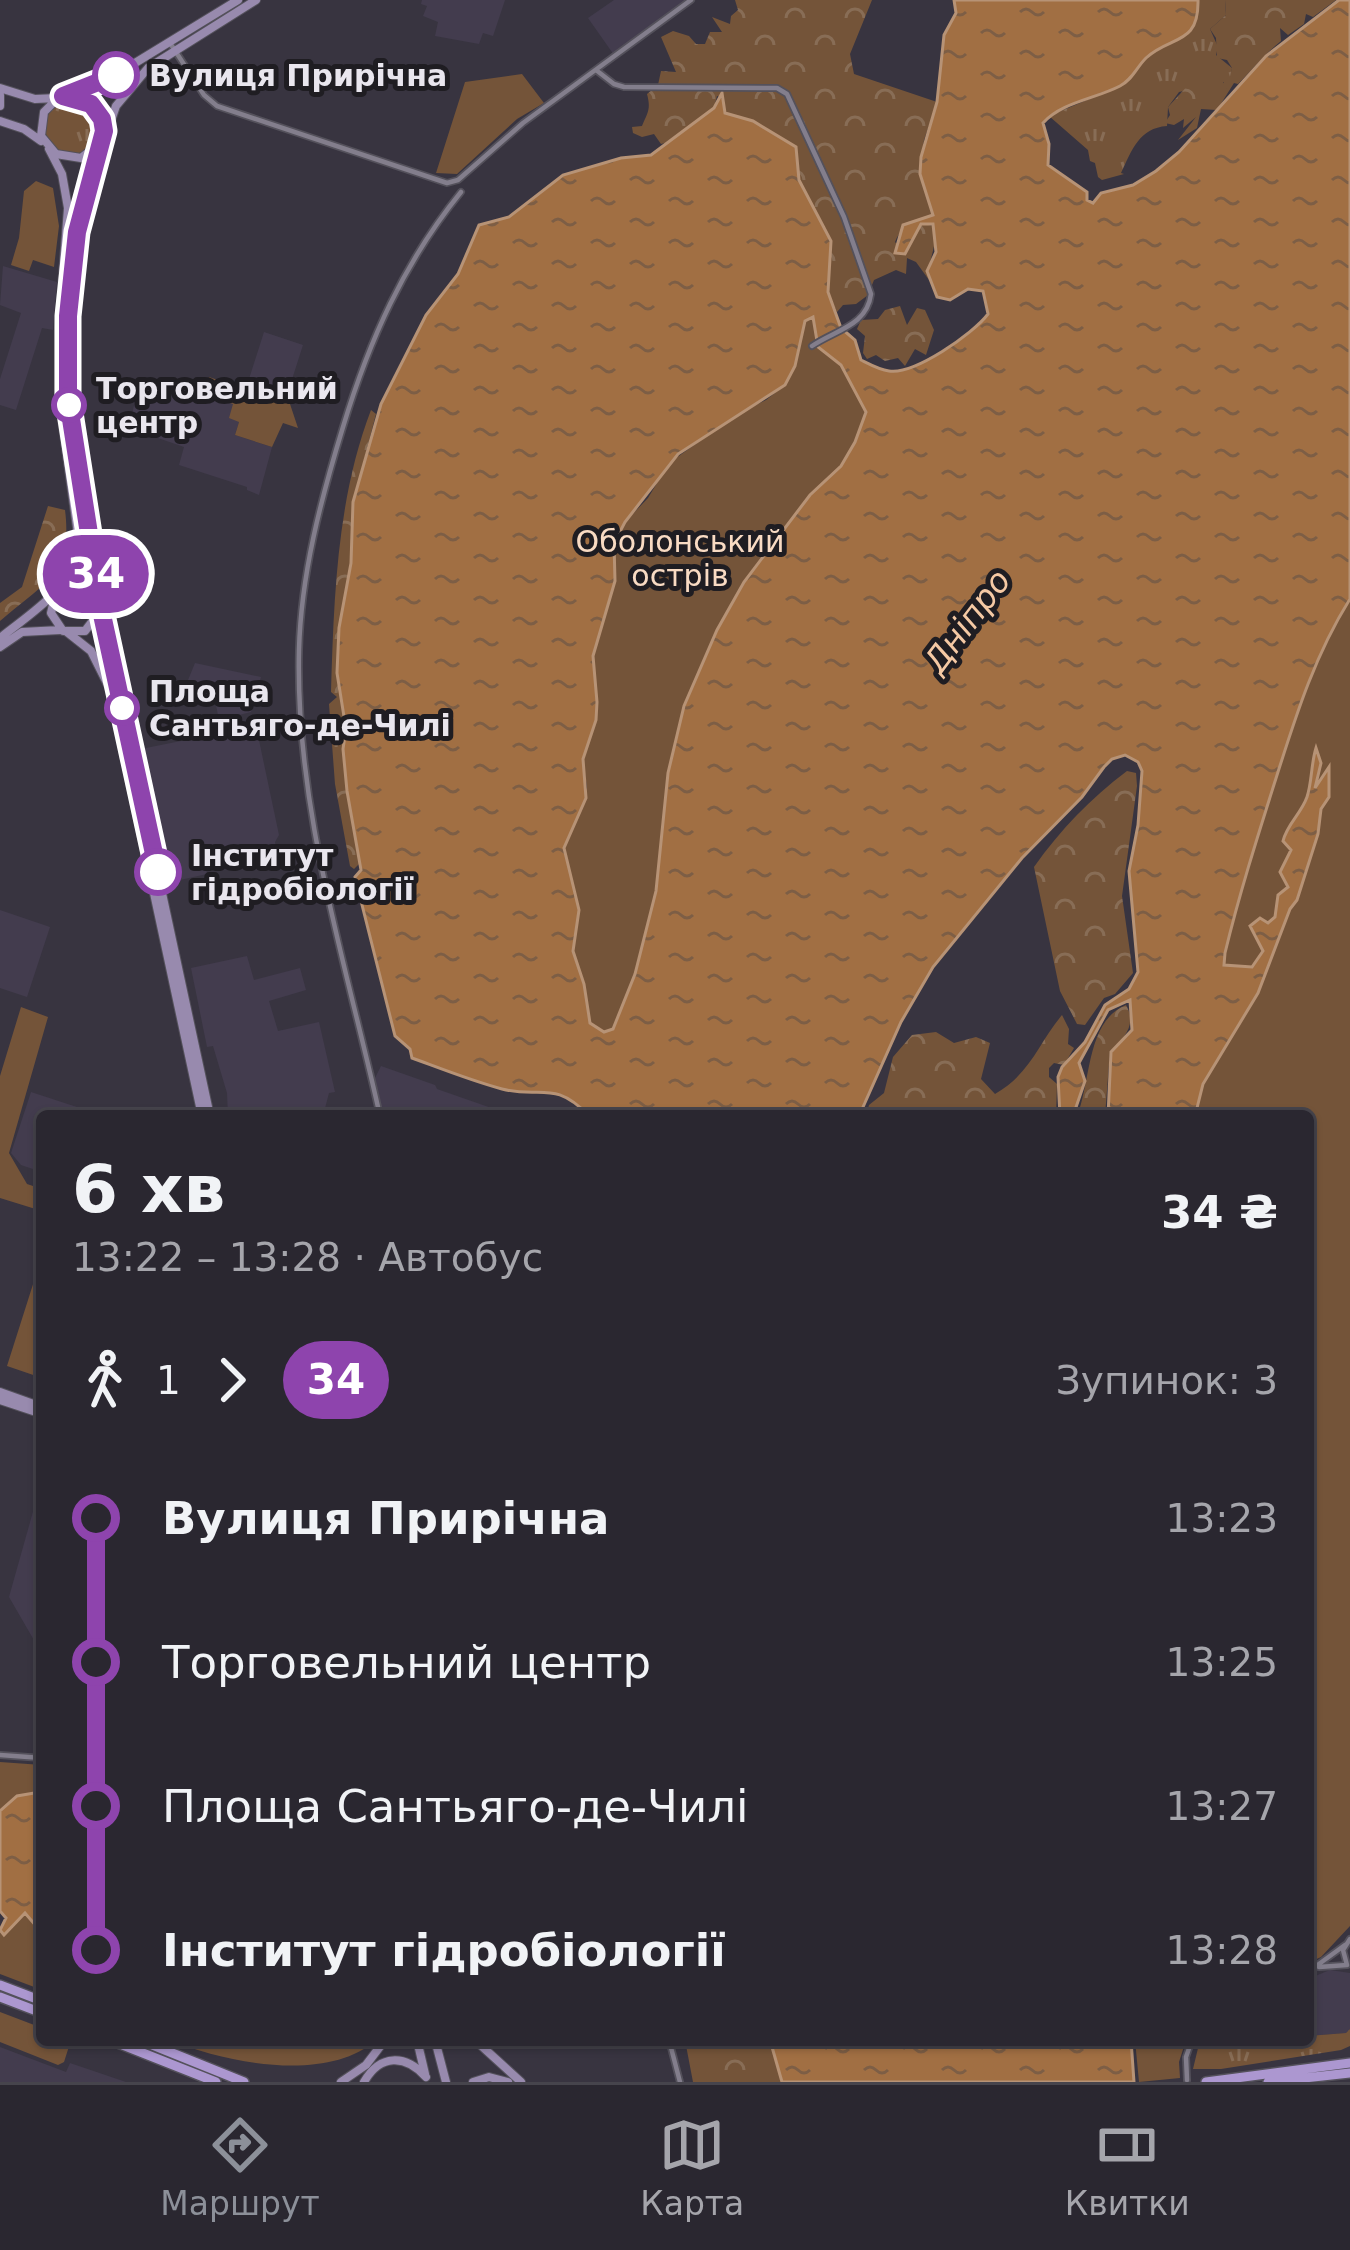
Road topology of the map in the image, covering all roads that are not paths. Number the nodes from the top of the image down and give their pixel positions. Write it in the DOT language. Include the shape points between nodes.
graph roads {
  1 [pos="238,0"];
  2 [pos="256,0"];
  3 [pos="692,0"];
  4 [pos="172,47"];
  5 [pos="596,70"];
  6 [pos="0,92"];
  7 [pos="61,97"];
  8 [pos="0,106"];
  9 [pos="0,121"];
  10 [pos="102,137"];
  11 [pos="47,147"];
  12 [pos="461,192"];
  13 [pos="813,344"];
  14 [pos="60,588"];
  15 [pos="100,606"];
  16 [pos="65,631"];
  17 [pos="0,643"];
  18 [pos="205,1110"];
  19 [pos="205,1110"];
  20 [pos="379,1110"];
  21 [pos="0,1396"];
  22 [pos="36,1408"];
  23 [pos="0,1755"];
  24 [pos="36,1758"];
  25 [pos="1348,1940"];
  26 [pos="1349,1966"];
  27 [pos="1314,1968"];
  28 [pos="1314,1971"];
  29 [pos="0,1985"];
  30 [pos="0,1996"];
  31 [pos="36,2000"];
  32 [pos="36,2011"];
  33 [pos="125,2046"];
  34 [pos="155,2046"];
  35 [pos="380,2046"];
  36 [pos="418,2046"];
  37 [pos="436,2046"];
  38 [pos="482,2046"];
  39 [pos="671,2046"];
  40 [pos="1190,2046"];
  41 [pos="1350,2059"];
  42 [pos="1335,2069"];
  43 [pos="1350,2076"];
  44 [pos="427,2080"];
  45 [pos="1186,2080"];
  46 [pos="216,2082"];
  47 [pos="244,2082"];
  48 [pos="340,2082"];
  49 [pos="364,2082"];
  50 [pos="446,2082"];
  51 [pos="473,2082"];
  52 [pos="508,2082"];
  53 [pos="521,2082"];
  54 [pos="680,2082"];
  55 [pos="1209,2082"];
  56 [pos="1268,2082"];
  1 -- 4 [label="main road"];
  2 -- 4 [label="main road"];
  3 -- 5 [label="street"];
  4 -- 5 [label="street" via="217,106 447,183"];
  4 -- 7 [label="main road"];
  4 -- 10 [label="main road" via="136,79"];
  5 -- 13 [label="street" via="628,87 788,94 868,280 870,305 855,323"];
  6 -- 7 [label="main road"];
  6 -- 8 [label="main road"];
  7 -- 10 [label="main road" via="91,104"];
  7 -- 11 [label="main road" via="41,120"];
  9 -- 11 [label="main road"];
  10 -- 11 [label="main road" via="81,158"];
  10 -- 15 [label="main road" via="77,232 68,346 68,400"];
  11 -- 14 [label="main road" via="68,208 59,397 81,544"];
  12 -- 20 [label="street" via="400,283 362,370 315,533 300,638 312,820"];
  14 -- 15 [label="main road" via="89,588"];
  14 -- 16 [label="main road" via="51,613"];
  14 -- 17 [label="main road"];
  15 -- 16 [label="main road" via="90,628"];
  15 -- 18 [label="main road"];
  16 -- 17 [label="main road" via="22,632"];
  16 -- 19 [label="main road" via="91,651 110,689"];
  21 -- 22 [label="main road"];
  23 -- 24 [label="street"];
  25 -- 26 [label="street" via="1342,1956"];
  25 -- 27 [label="street"];
  26 -- 28 [label="street"];
  29 -- 31 [label="main road"];
  30 -- 32 [label="main road"];
  33 -- 46 [label="main road"];
  34 -- 47 [label="main road"];
  35 -- 48 [label="main road"];
  36 -- 44 [label="main road"];
  37 -- 50 [label="main road"];
  38 -- 53 [label="main road"];
  39 -- 54 [label="street"];
  40 -- 45 [label="street"];
  41 -- 42 [label="main road"];
  42 -- 43 [label="main road"];
  42 -- 55 [label="main road"];
  42 -- 56 [label="main road"];
  44 -- 49 [label="main road" via="406,2061 390,2060"];
  51 -- 52 [label="main road"];
}
